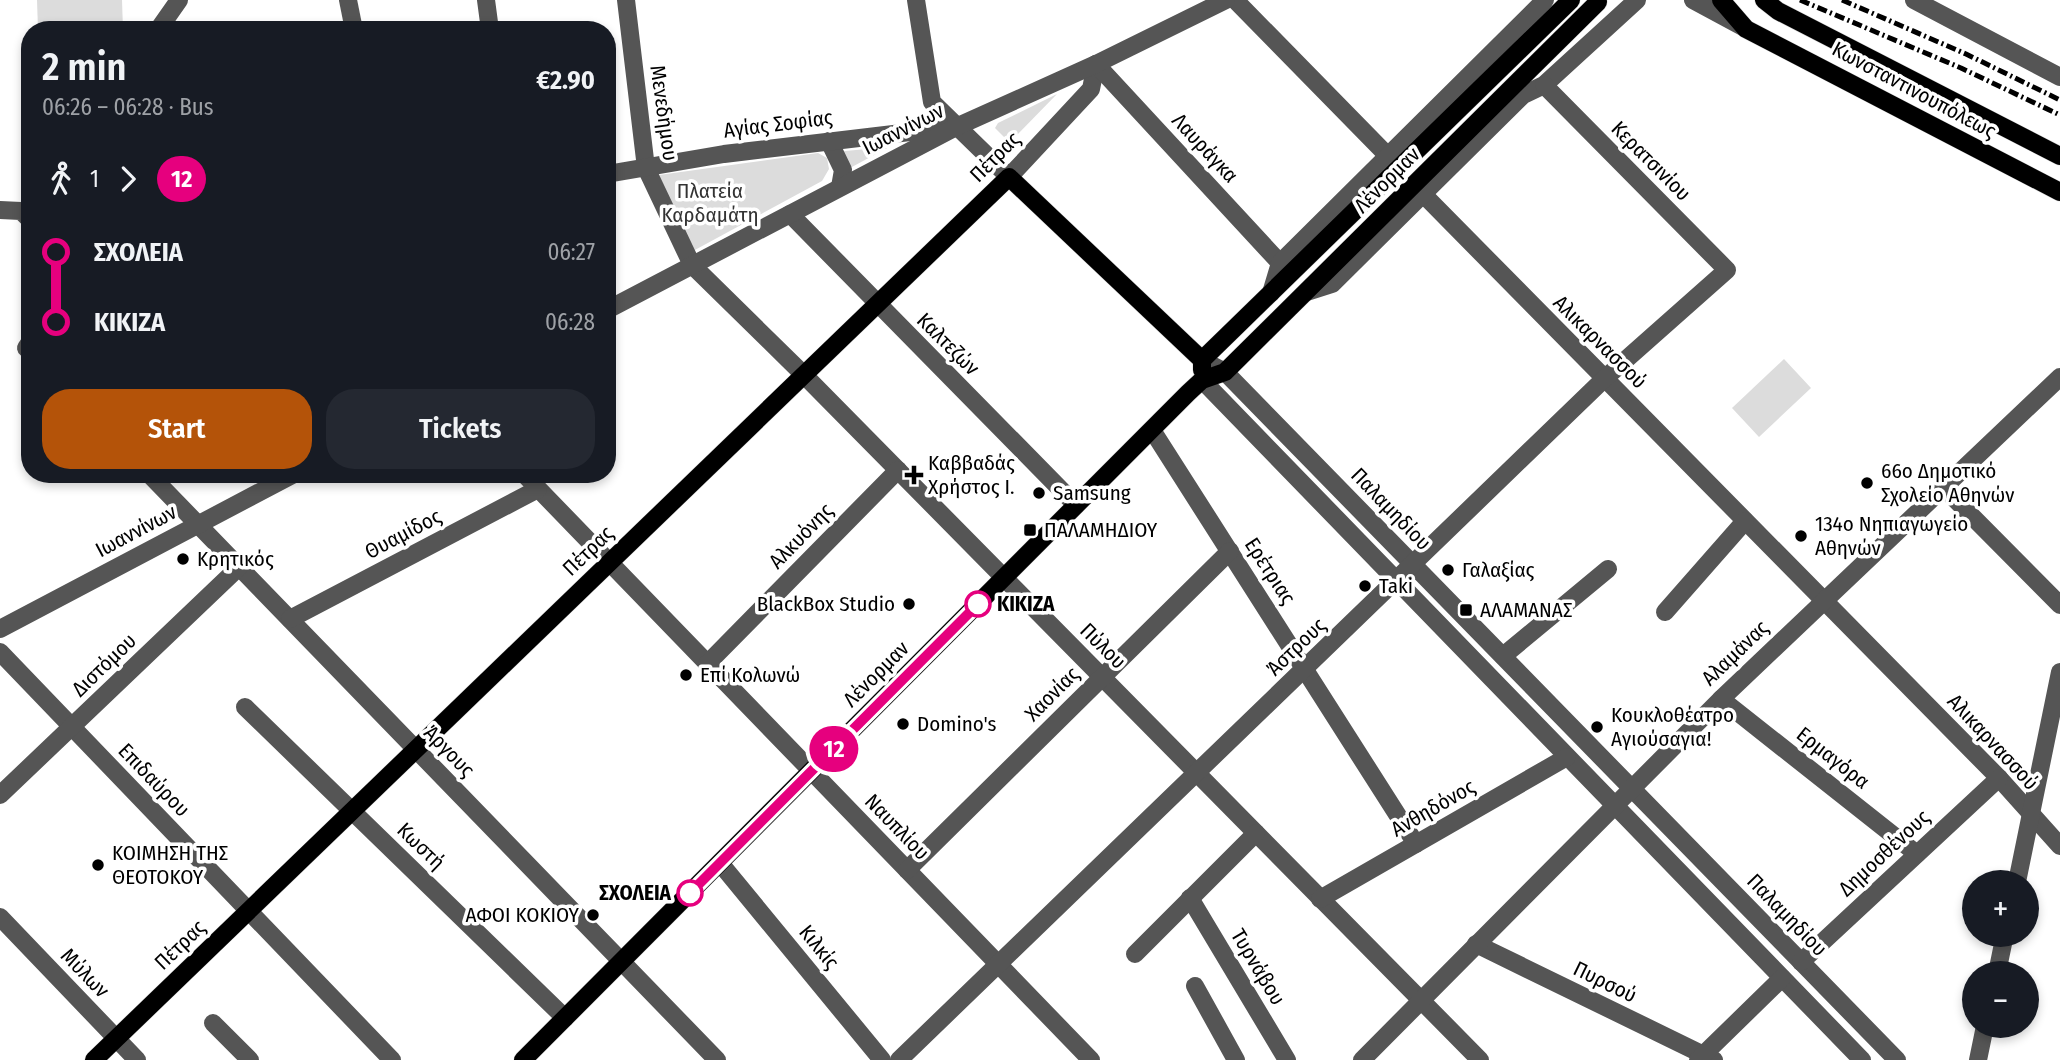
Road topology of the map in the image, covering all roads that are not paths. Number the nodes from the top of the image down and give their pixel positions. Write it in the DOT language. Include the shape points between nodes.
graph roads {
  1 [pos="179,0"];
  2 [pos="348,0"];
  3 [pos="486,0"];
  4 [pos="626,0"];
  5 [pos="916,0"];
  6 [pos="1226,0"];
  7 [pos="1235,0"];
  8 [pos="1545,0"];
  9 [pos="1571,0"];
  10 [pos="1637,0"];
  11 [pos="1693,0"];
  12 [pos="1721,0"];
  13 [pos="1765,0"];
  14 [pos="1914,0"];
  15 [pos="1598,2"];
  16 [pos="1621,6"];
  17 [pos="164,21"];
  18 [pos="352,21"];
  19 [pos="489,21"];
  20 [pos="1746,29"];
  21 [pos="1096,64"];
  22 [pos="2060,77"];
  23 [pos="1544,85"];
  24 [pos="956,127"];
  25 [pos="829,141"];
  26 [pos="1387,155"];
  27 [pos="2060,156"];
  28 [pos="646,167"];
  29 [pos="616,172"];
  30 [pos="1009,177"];
  31 [pos="840,187"];
  32 [pos="2060,192"];
  33 [pos="1423,194"];
  34 [pos="0,210"];
  35 [pos="21,210"];
  36 [pos="790,214"];
  37 [pos="1280,263"];
  38 [pos="692,265"];
  39 [pos="1727,270"];
  40 [pos="1307,292"];
  41 [pos="1270,293"];
  42 [pos="877,304"];
  43 [pos="616,305"];
  44 [pos="1202,360"];
  45 [pos="1225,372"];
  46 [pos="804,375"];
  47 [pos="2060,377"];
  48 [pos="1604,379"];
  49 [pos="1202,380"];
  50 [pos="1152,430"];
  51 [pos="898,470"];
  52 [pos="158,483"];
  53 [pos="277,483"];
  54 [pos="532,483"];
  55 [pos="1942,486"];
  56 [pos="538,489"];
  57 [pos="1076,505"];
  58 [pos="1745,521"];
  59 [pos="198,524"];
  60 [pos="1230,551"];
  61 [pos="609,563"];
  62 [pos="1413,565"];
  63 [pos="239,567"];
  64 [pos="1608,569"];
  65 [pos="1004,578"];
  66 [pos="1397,581"];
  67 [pos="1822,600"];
  68 [pos="2060,605"];
  69 [pos="1665,612"];
  70 [pos="290,619"];
  71 [pos="0,629"];
  72 [pos="0,652"];
  73 [pos="1503,656"];
  74 [pos="708,664"];
  75 [pos="1306,669"];
  76 [pos="2060,672"];
  77 [pos="1102,677"];
  78 [pos="1721,699"];
  79 [pos="245,707"];
  80 [pos="71,728"];
  81 [pos="416,750"];
  82 [pos="1567,757"];
  83 [pos="811,771"];
  84 [pos="1198,774"];
  85 [pos="1999,778"];
  86 [pos="1631,788"];
  87 [pos="0,795"];
  88 [pos="1614,804"];
  89 [pos="352,811"];
  90 [pos="2031,817"];
  91 [pos="1256,834"];
  92 [pos="1416,844"];
  93 [pos="2060,846"];
  94 [pos="1917,854"];
  95 [pos="720,863"];
  96 [pos="907,870"];
  97 [pos="2020,870"];
  98 [pos="1190,898"];
  99 [pos="1321,898"];
  100 [pos="248,911"];
  101 [pos="0,917"];
  102 [pos="1476,944"];
  103 [pos="1135,954"];
  104 [pos="621,961"];
  105 [pos="1801,962"];
  106 [pos="998,964"];
  107 [pos="1782,978"];
  108 [pos="1195,986"];
  109 [pos="1421,1000"];
  110 [pos="565,1018"];
  111 [pos="213,1023"];
  112 [pos="117,1038"];
  113 [pos="1983,1038"];
  114 [pos="1705,1058"];
  115 [pos="94,1060"];
  116 [pos="137,1060"];
  117 [pos="250,1060"];
  118 [pos="392,1060"];
  119 [pos="523,1060"];
  120 [pos="717,1060"];
  121 [pos="881,1060"];
  122 [pos="899,1060"];
  123 [pos="1091,1060"];
  124 [pos="1236,1060"];
  125 [pos="1287,1060"];
  126 [pos="1362,1060"];
  127 [pos="1480,1060"];
  128 [pos="1862,1060"];
  129 [pos="1897,1060"];
  130 [pos="1978,1060"];
  1 -- 17 [label="street"];
  2 -- 18 [label="street"];
  3 -- 19 [label="street"];
  4 -- 28 [label="street, Μενεδήμου"];
  5 -- 24 [label="street, Παλαμηδίου" via="932,102"];
  6 -- 21 [label="street, Ιωαννίνων"];
  7 -- 26 [label="street"];
  8 -- 26 [label="street"];
  9 -- 41 [label="main road, Λένορμαν"];
  10 -- 16 [label="street"];
  11 -- 20 [label="street, Κωνσταντινουπόλεως"];
  12 -- 20 [label="main road, Κωνσταντινουπόλεως"];
  13 -- 27 [label="main road, Κωνσταντινουπόλεως" via="1778,11"];
  14 -- 22 [label="street"];
  15 -- 40 [label="main road, Λένορμαν"];
  16 -- 23 [label="street"];
  20 -- 32 [label="main road, Κωνσταντινουπόλεως"];
  21 -- 24 [label="street, Ιωαννίνων"];
  21 -- 30 [label="street, Πέτρας" via="1091,89"];
  21 -- 37 [label="street, Λαυράγκα"];
  23 -- 33 [label="street" via="1523,95"];
  23 -- 39 [label="street, Κερατσινίου"];
  24 -- 25 [label="street, Αγίας Σοφίας"];
  24 -- 30 [label="street, Παλαμηδίου"];
  24 -- 31 [label="street, Ιωαννίνων"];
  25 -- 28 [label="street, Αγίας Σοφίας"];
  25 -- 31 [label="street" via="843,170"];
  26 -- 37 [label="street"];
  28 -- 29 [label="street, Αγίας Σοφίας"];
  28 -- 38 [label="street, Μενεδήμου"];
  30 -- 42 [label="main road, Πέτρας"];
  30 -- 44 [label="main road, Παλαμηδίου"];
  31 -- 36 [label="street, Ιωαννίνων"];
  33 -- 40 [label="street" via="1332,284"];
  33 -- 48 [label="street, Αλικαρνασσού"];
  34 -- 35 [label="street"];
  36 -- 38 [label="street, Ιωαννίνων"];
  36 -- 42 [label="street, Καλτεζών"];
  37 -- 41 [label="street, Λένορμαν"];
  38 -- 43 [label="street, Ιωαννίνων"];
  38 -- 46 [label="street, Πύλου"];
  39 -- 48 [label="street, Άστρους"];
  40 -- 45 [label="main road, Λένορμαν"];
  41 -- 44 [label="main road, Λένορμαν"];
  42 -- 46 [label="main road, Πέτρας"];
  42 -- 57 [label="street, Καλτεζών"];
  44 -- 45 [label="street, Παλαμηδίου"];
  44 -- 49 [label="main road"];
  45 -- 49 [label="main road, Λένορμαν"];
  45 -- 62 [label="street, Παλαμηδίου"];
  46 -- 51 [label="street, Πύλου"];
  46 -- 61 [label="main road, Πέτρας"];
  47 -- 55 [label="street, Αλαμάνας"];
  48 -- 58 [label="street, Αλικαρνασσού"];
  48 -- 62 [label="street, Άστρους"];
  49 -- 50 [label="main road, Λένορμαν"];
  49 -- 66 [label="street"];
  50 -- 57 [label="main road, Λένορμαν"];
  50 -- 60 [label="street, Ερέτριας"];
  51 -- 65 [label="street, Πύλου"];
  51 -- 74 [label="street, Αλκυόνης"];
  52 -- 59 [label="street, Άργους"];
  53 -- 59 [label="street, Ιωαννίνων"];
  54 -- 56 [label="street, Ναυπλίου"];
  55 -- 67 [label="street, Αλαμάνας"];
  55 -- 68 [label="street"];
  56 -- 61 [label="street, Ναυπλίου"];
  56 -- 70 [label="street, Θυαμίδος"];
  57 -- 65 [label="main road, Λένορμαν"];
  58 -- 67 [label="street, Αλικαρνασσού"];
  58 -- 69 [label="street"];
  59 -- 63 [label="street, Άργους"];
  59 -- 71 [label="street, Ιωαννίνων"];
  60 -- 75 [label="street, Ερέτριας"];
  60 -- 77 [label="street, Χαονίας"];
  61 -- 74 [label="street, Ναυπλίου"];
  61 -- 81 [label="main road, Πέτρας"];
  62 -- 66 [label="street, Άστρους"];
  62 -- 73 [label="street, Παλαμηδίου"];
  63 -- 70 [label="street, Άργους"];
  63 -- 80 [label="street, Διστόμου"];
  64 -- 73 [label="street"];
  65 -- 77 [label="street, Πύλου"];
  65 -- 83 [label="main road, Λένορμαν"];
  66 -- 75 [label="street, Άστρους"];
  66 -- 82 [label="street"];
  67 -- 78 [label="street, Αλαμάνας"];
  67 -- 85 [label="street, Αλικαρνασσού"];
  70 -- 81 [label="street, Άργους"];
  72 -- 80 [label="street, Επιδαύρου"];
  73 -- 86 [label="street, Παλαμηδίου"];
  74 -- 83 [label="street, Ναυπλίου"];
  75 -- 84 [label="street, Άστρους"];
  75 -- 92 [label="street, Ερέτριας"];
  76 -- 90 [label="street"];
  77 -- 84 [label="street, Πύλου"];
  77 -- 96 [label="street, Χαονίας"];
  78 -- 86 [label="street, Αλαμάνας"];
  78 -- 94 [label="street, Ερμαγόρα"];
  79 -- 89 [label="street, Κωστή"];
  80 -- 87 [label="street, Διστόμου"];
  80 -- 100 [label="street, Επιδαύρου"];
  81 -- 89 [label="main road, Πέτρας"];
  81 -- 104 [label="street, Άργους"];
  82 -- 88 [label="street"];
  82 -- 92 [label="street, Ανθηδόνος"];
  83 -- 95 [label="main road, Λένορμαν"];
  83 -- 96 [label="street, Ναυπλίου"];
  84 -- 91 [label="street, Πύλου"];
  84 -- 106 [label="street, Άστρους"];
  85 -- 90 [label="street, Αλικαρνασσού"];
  85 -- 94 [label="street, Δημοσθένους"];
  86 -- 88 [label="street, Αλαμάνας"];
  86 -- 105 [label="street, Παλαμηδίου"];
  88 -- 102 [label="street, Αλαμάνας"];
  88 -- 107 [label="street"];
  89 -- 100 [label="main road, Πέτρας"];
  89 -- 110 [label="street, Κωστή"];
  90 -- 93 [label="street, Αλικαρνασσού"];
  90 -- 97 [label="street"];
  91 -- 98 [label="street"];
  91 -- 99 [label="street, Πύλου"];
  92 -- 99 [label="street, Ανθηδόνος"];
  94 -- 105 [label="street, Δημοσθένους"];
  95 -- 104 [label="main road, Λένορμαν"];
  95 -- 121 [label="street, Κιλκίς"];
  96 -- 106 [label="street, Ναυπλίου"];
  98 -- 103 [label="street"];
  98 -- 125 [label="street, Τυρνάβου"];
  99 -- 109 [label="street, Πύλου"];
  100 -- 112 [label="main road, Πέτρας"];
  100 -- 118 [label="street, Επιδαύρου"];
  101 -- 112 [label="street, Μύλων"];
  102 -- 109 [label="street, Αλαμάνας"];
  102 -- 114 [label="street, Πυρσού"];
  104 -- 110 [label="main road, Λένορμαν"];
  104 -- 120 [label="street, Άργους"];
  105 -- 129 [label="street, Παλαμηδίου"];
  106 -- 122 [label="street, Άστρους"];
  106 -- 123 [label="street, Ναυπλίου"];
  107 -- 114 [label="street"];
  107 -- 128 [label="street"];
  108 -- 124 [label="street"];
  109 -- 126 [label="street, Αλαμάνας"];
  109 -- 127 [label="street, Πύλου"];
  110 -- 119 [label="main road, Λένορμαν"];
  111 -- 117 [label="street"];
  112 -- 115 [label="main road, Πέτρας"];
  112 -- 116 [label="street, Μύλων"];
  113 -- 130 [label="street"];
}
